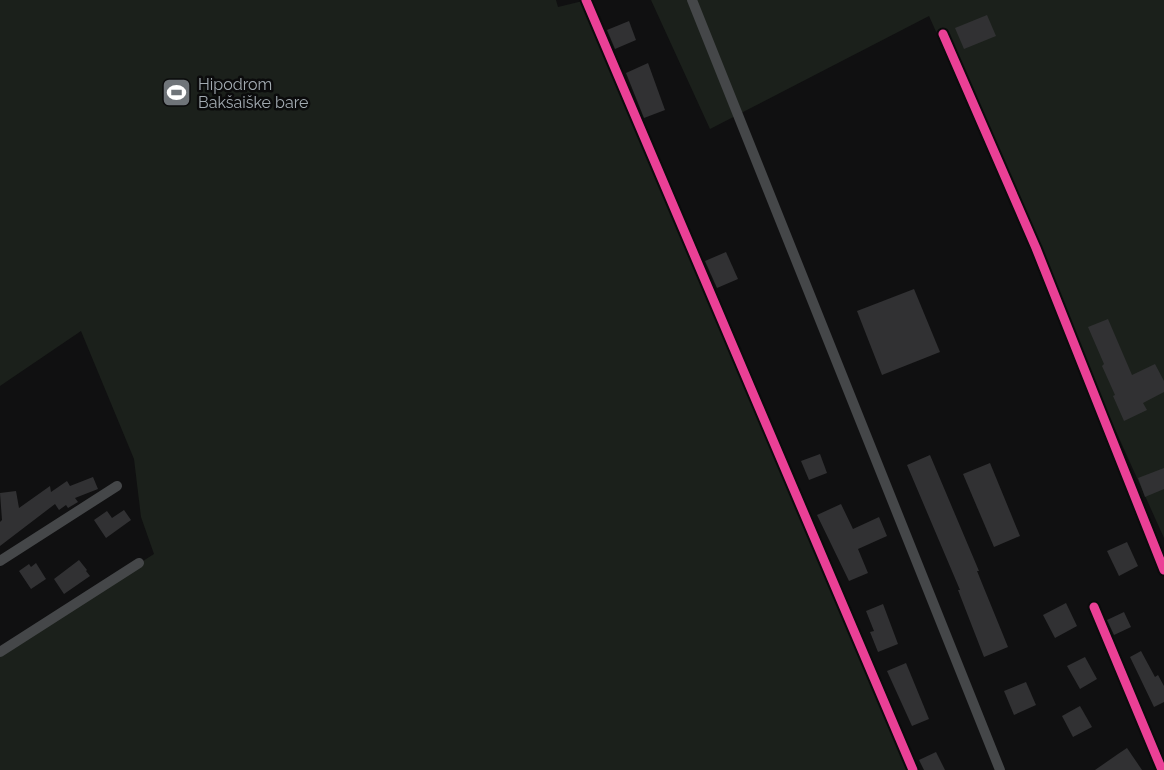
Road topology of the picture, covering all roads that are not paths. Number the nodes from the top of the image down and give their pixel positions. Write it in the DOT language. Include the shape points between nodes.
graph roads {
  1 [pos="586,0"];
  2 [pos="692,0"];
  3 [pos="943,34"];
  4 [pos="117,486"];
  5 [pos="0,561"];
  6 [pos="138,563"];
  7 [pos="1164,570"];
  8 [pos="1094,607"];
  9 [pos="0,652"];
  10 [pos="913,770"];
  11 [pos="1000,770"];
  12 [pos="1162,770"];
  1 -- 10 [label="street"];
  2 -- 11 [label="street"];
  3 -- 7 [label="street" via="1036,248"];
  4 -- 5 [label="street"];
  6 -- 9 [label="street"];
  8 -- 12 [label="street"];
}
